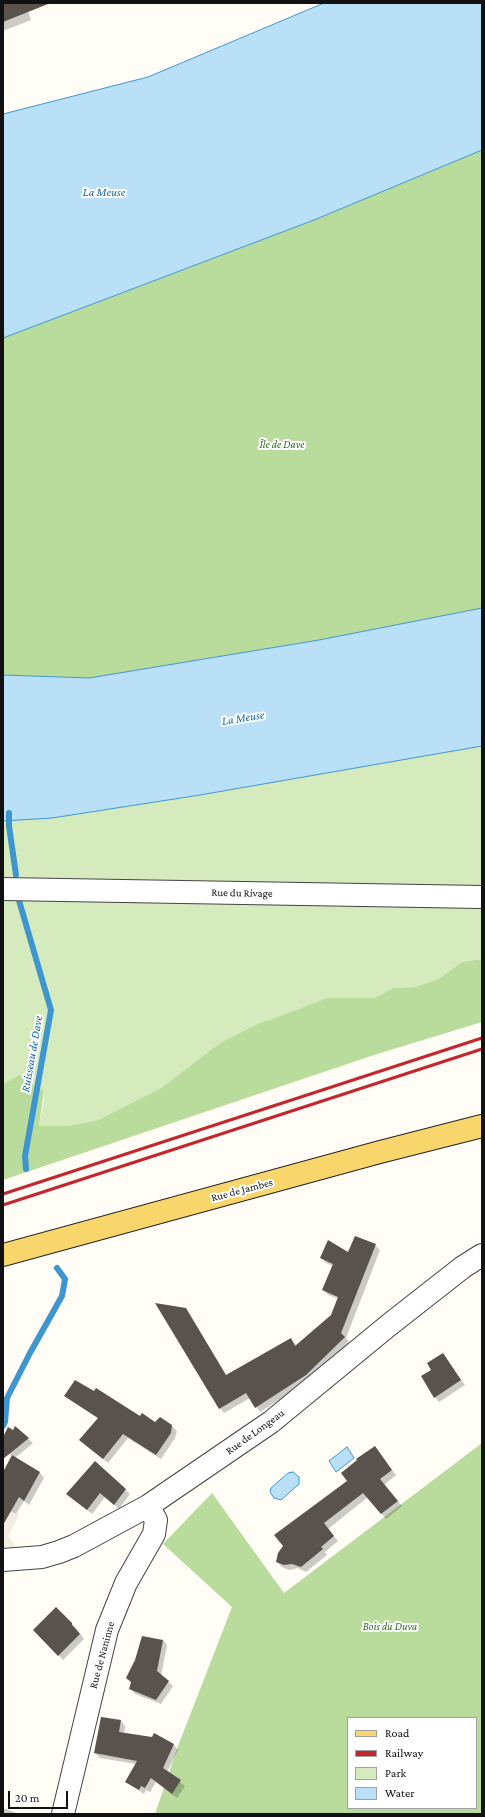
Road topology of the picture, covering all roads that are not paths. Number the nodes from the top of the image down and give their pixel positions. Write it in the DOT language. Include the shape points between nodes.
graph roads {
  1 [pos="13,889"];
  2 [pos="482,897"];
  3 [pos="482,1126"];
  4 [pos="3,1255"];
  5 [pos="482,1255"];
  6 [pos="148,1506"];
  7 [pos="3,1560"];
  8 [pos="63,1814"];
  1 -- 2 [label="street, Rue du Rivage"];
  3 -- 4 [label="main road, Rue de Jambes"];
  5 -- 6 [label="street, Rue de Longeau" via="389,1325 271,1422"];
  6 -- 7 [label="street, Rue de Longeau" via="59,1552 42,1557"];
  6 -- 8 [label="street, Rue de Naninne" via="156,1520 154,1534 126,1583 107,1630"];
}
